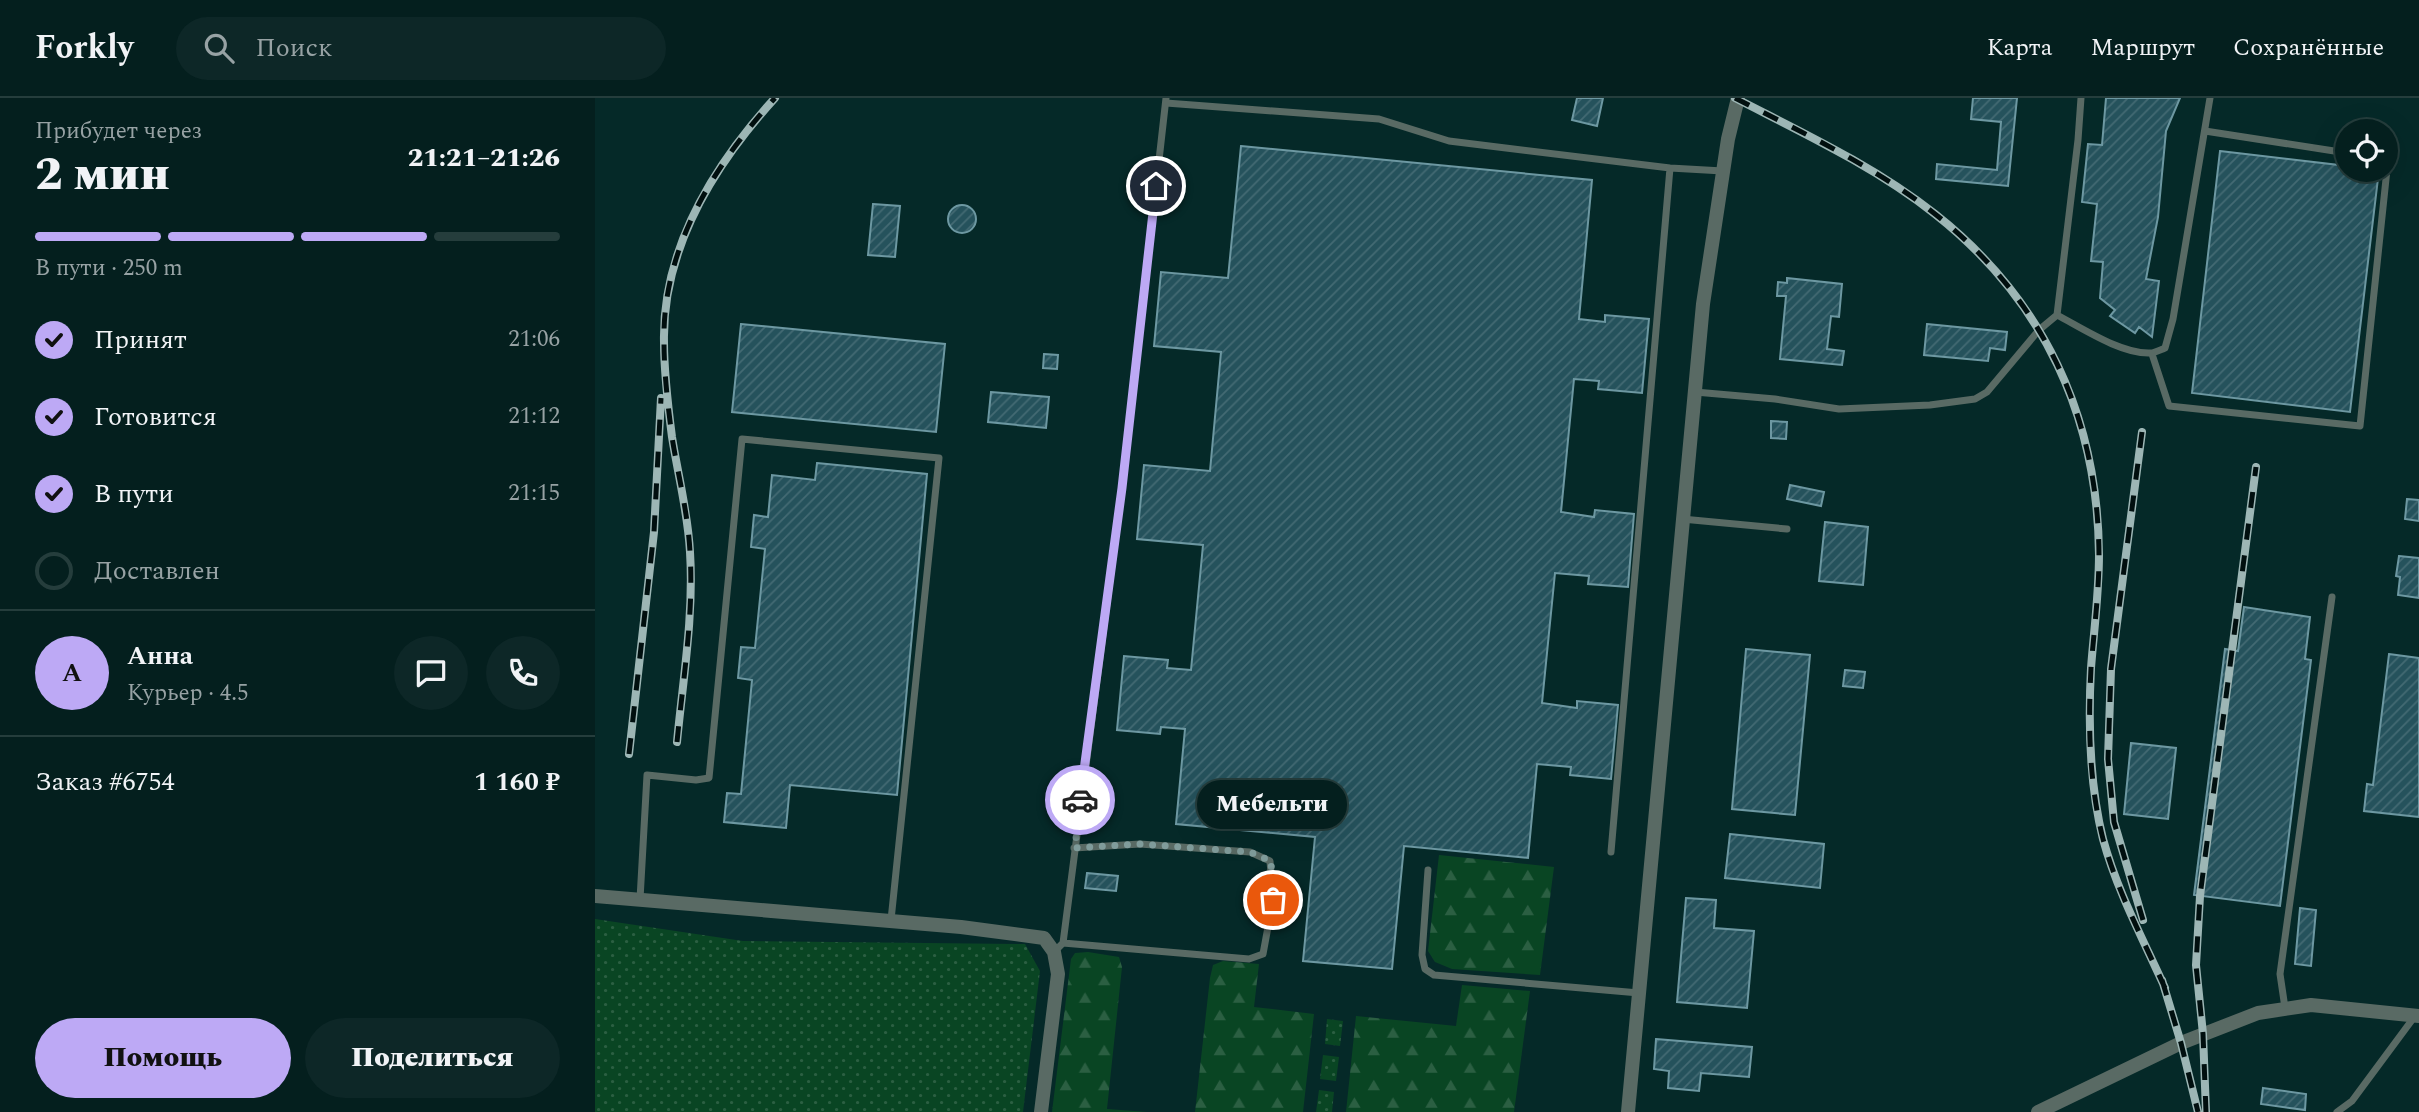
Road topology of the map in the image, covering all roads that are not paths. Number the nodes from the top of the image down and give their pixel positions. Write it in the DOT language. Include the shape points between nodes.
graph roads {
  1 [pos="1738,98"];
  2 [pos="2081,98"];
  3 [pos="2210,98"];
  4 [pos="1166,101"];
  5 [pos="2205,131"];
  6 [pos="2335,151"];
  7 [pos="1670,168"];
  8 [pos="1723,171"];
  9 [pos="2386,182"];
  10 [pos="2057,315"];
  11 [pos="2152,354"];
  12 [pos="1694,391"];
  13 [pos="1682,519"];
  14 [pos="1787,529"];
  15 [pos="2332,597"];
  16 [pos="1075,848"];
  17 [pos="1611,852"];
  18 [pos="1428,870"];
  19 [pos="595,896"];
  20 [pos="641,899"];
  21 [pos="891,920"];
  22 [pos="1058,947"];
  23 [pos="1639,993"];
  24 [pos="2284,1008"];
  25 [pos="2417,1016"];
  26 [pos="1041,1112"];
  27 [pos="1628,1112"];
  28 [pos="2038,1112"];
  29 [pos="2337,1112"];
  1 -- 8 [label="street"];
  2 -- 10 [label="lane"];
  3 -- 5 [label="lane"];
  4 -- 7 [label="lane" via="1379,119 1449,141"];
  4 -- 16 [label="lane"];
  5 -- 6 [label="lane"];
  5 -- 11 [label="lane" via="2173,319 2165,348"];
  7 -- 8 [label="lane"];
  7 -- 17 [label="lane"];
  8 -- 12 [label="street"];
  9 -- 11 [label="lane" via="2360,426 2169,406"];
  10 -- 11 [label="lane" via="2134,352"];
  10 -- 12 [label="lane" via="1975,399 1852,409"];
  12 -- 13 [label="street"];
  13 -- 14 [label="lane"];
  13 -- 23 [label="street"];
  15 -- 24 [label="lane" via="2280,974"];
  16 -- 22 [label="lane"];
  16 -- 22 [label="lane" via="1140,844 1250,852 1271,861 1273,900 1263,954 1249,959"];
  18 -- 23 [label="lane" via="1422,955 1425,969 1434,975"];
  19 -- 20 [label="street"];
  20 -- 21 [label="street"];
  20 -- 21 [label="lane" via="647,775 709,778 742,439 939,458"];
  21 -- 22 [label="street" via="1044,938"];
  22 -- 26 [label="street"];
  23 -- 27 [label="street"];
  24 -- 25 [label="street" via="2363,1008"];
  24 -- 28 [label="street" via="2181,1042"];
  25 -- 29 [label="lane" via="2352,1101"];
}
